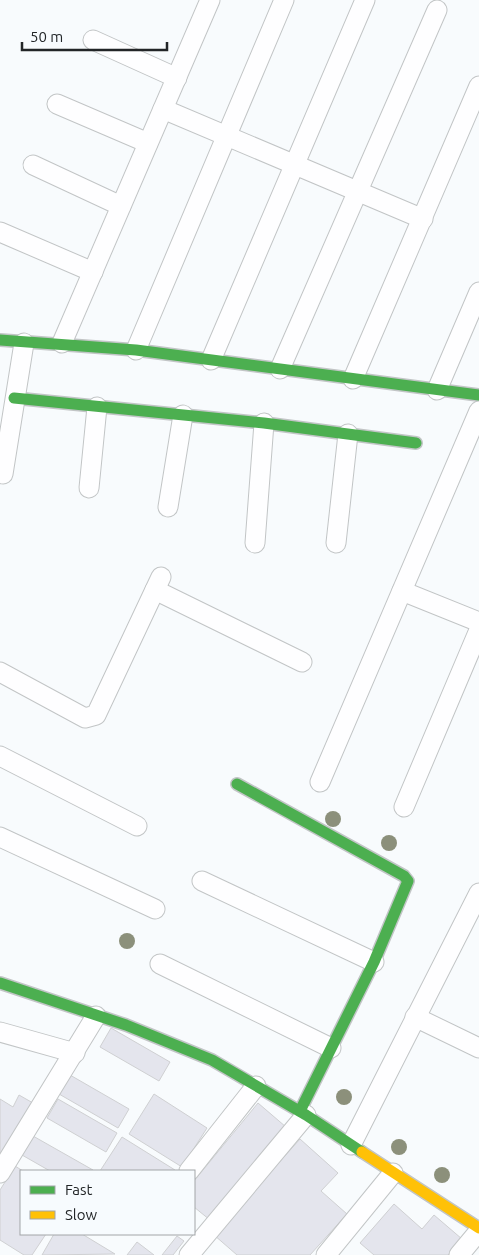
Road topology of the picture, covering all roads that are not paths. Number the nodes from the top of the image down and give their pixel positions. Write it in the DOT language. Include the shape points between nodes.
graph roads {
  1 [pos="210,0"];
  2 [pos="284,0"];
  3 [pos="365,0"];
  4 [pos="437,10"];
  5 [pos="93,40"];
  6 [pos="177,78"];
  7 [pos="479,86"];
  8 [pos="57,104"];
  9 [pos="163,109"];
  10 [pos="226,135"];
  11 [pos="148,144"];
  12 [pos="32,165"];
  13 [pos="295,165"];
  14 [pos="357,193"];
  15 [pos="121,206"];
  16 [pos="423,219"];
  17 [pos="0,232"];
  18 [pos="93,272"];
  19 [pos="479,292"];
  20 [pos="0,340"];
  21 [pos="24,343"];
  22 [pos="62,343"];
  23 [pos="136,350"];
  24 [pos="211,360"];
  25 [pos="280,369"];
  26 [pos="353,379"];
  27 [pos="437,390"];
  28 [pos="479,395"];
  29 [pos="14,398"];
  30 [pos="97,407"];
  31 [pos="479,411"];
  32 [pos="183,415"];
  33 [pos="264,424"];
  34 [pos="348,434"];
  35 [pos="416,443"];
  36 [pos="3,474"];
  37 [pos="89,488"];
  38 [pos="168,507"];
  39 [pos="255,543"];
  40 [pos="336,543"];
  41 [pos="402,591"];
  42 [pos="478,620"];
  43 [pos="302,662"];
  44 [pos="0,672"];
  45 [pos="0,756"];
  46 [pos="320,782"];
  47 [pos="237,784"];
  48 [pos="404,807"];
  49 [pos="137,826"];
  50 [pos="0,837"];
  51 [pos="202,881"];
  52 [pos="479,893"];
  53 [pos="155,909"];
  54 [pos="473,921"];
  55 [pos="374,962"];
  56 [pos="160,964"];
  57 [pos="0,984"];
  58 [pos="96,1016"];
  59 [pos="415,1017"];
  60 [pos="0,1032"];
  61 [pos="331,1048"];
  62 [pos="479,1048"];
  63 [pos="75,1053"];
  64 [pos="256,1086"];
  65 [pos="303,1113"];
  66 [pos="351,1145"];
  67 [pos="190,1170"];
  68 [pos="0,1173"];
  69 [pos="393,1173"];
  70 [pos="479,1230"];
  71 [pos="189,1255"];
  72 [pos="326,1255"];
  73 [pos="459,1255"];
  1 -- 6 [label="street"];
  2 -- 10 [label="street"];
  3 -- 13 [label="street"];
  4 -- 14 [label="street"];
  5 -- 6 [label="street"];
  6 -- 9 [label="street"];
  7 -- 16 [label="street"];
  8 -- 11 [label="street"];
  9 -- 10 [label="street"];
  9 -- 11 [label="street"];
  10 -- 13 [label="street"];
  10 -- 23 [label="street"];
  11 -- 15 [label="street"];
  12 -- 15 [label="street"];
  13 -- 14 [label="street"];
  13 -- 24 [label="street"];
  14 -- 16 [label="street"];
  14 -- 25 [label="street"];
  15 -- 18 [label="street"];
  16 -- 26 [label="street"];
  17 -- 18 [label="street"];
  18 -- 22 [label="street"];
  19 -- 27 [label="street"];
  20 -- 21 [label="street"];
  21 -- 22 [label="street"];
  21 -- 29 [label="street"];
  22 -- 23 [label="street"];
  23 -- 24 [label="street"];
  24 -- 25 [label="street"];
  25 -- 26 [label="street"];
  26 -- 27 [label="street"];
  27 -- 28 [label="street"];
  29 -- 30 [label="street"];
  29 -- 36 [label="street"];
  30 -- 32 [label="street"];
  30 -- 37 [label="street"];
  31 -- 41 [label="street"];
  32 -- 33 [label="street"];
  32 -- 38 [label="street"];
  33 -- 34 [label="street"];
  33 -- 39 [label="street"];
  34 -- 35 [label="street"];
  34 -- 40 [label="street"];
  41 -- 42 [label="street"];
  41 -- 46 [label="street"];
  42 -- 48 [label="street"];
  43 -- 44 [label="street" via="158,584 96,715 86,718"];
  45 -- 49 [label="street"];
  47 -- 55 [label="street" via="408,881"];
  50 -- 53 [label="street"];
  51 -- 55 [label="street"];
  52 -- 54 [label="street"];
  54 -- 59 [label="street"];
  55 -- 61 [label="street"];
  56 -- 61 [label="street"];
  57 -- 58 [label="street"];
  58 -- 63 [label="street"];
  58 -- 64 [label="street" via="212,1060"];
  59 -- 62 [label="street"];
  59 -- 66 [label="street"];
  60 -- 63 [label="street"];
  61 -- 65 [label="street"];
  63 -- 68 [label="street"];
  64 -- 65 [label="street"];
  64 -- 67 [label="street"];
  65 -- 66 [label="street"];
  65 -- 71 [label="street"];
  66 -- 69 [label="street"];
  69 -- 70 [label="street"];
  69 -- 72 [label="street"];
  70 -- 73 [label="street"];
}
